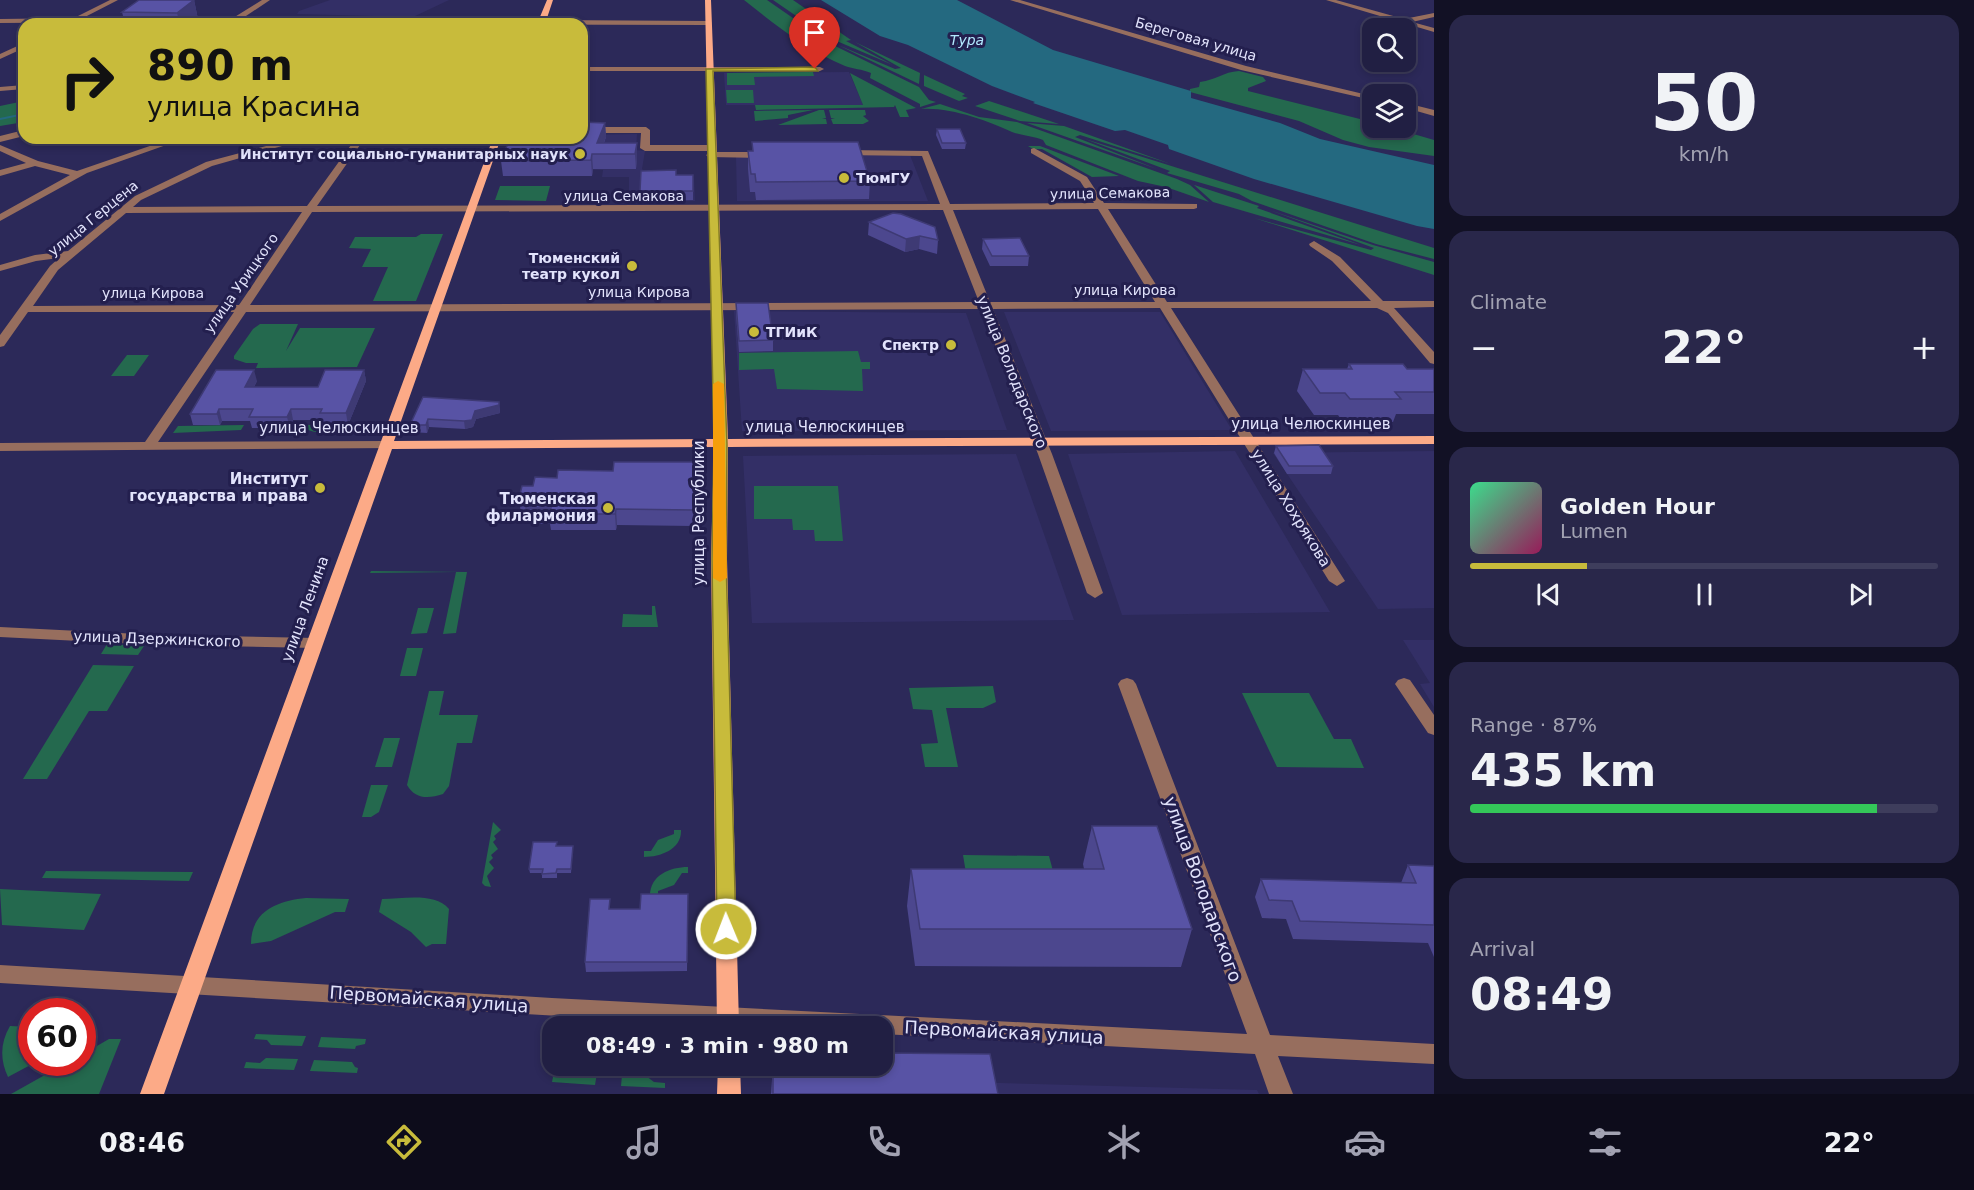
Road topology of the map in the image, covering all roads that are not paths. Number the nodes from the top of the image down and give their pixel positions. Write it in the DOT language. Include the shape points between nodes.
graph roads {
  1 [pos="115,0"];
  2 [pos="267,0"];
  3 [pos="550,0"];
  4 [pos="708,0"];
  5 [pos="1013,0"];
  6 [pos="1329,0"];
  7 [pos="1434,15"];
  8 [pos="79,18"];
  9 [pos="239,18"];
  10 [pos="543,18"];
  11 [pos="1389,18"];
  12 [pos="1416,19"];
  13 [pos="0,21"];
  14 [pos="18,21"];
  15 [pos="708,23"];
  16 [pos="588,24"];
  17 [pos="1416,26"];
  18 [pos="1434,30"];
  19 [pos="18,48"];
  20 [pos="0,57"];
  21 [pos="588,69"];
  22 [pos="709,69"];
  23 [pos="820,69"];
  24 [pos="18,88"];
  25 [pos="0,89"];
  26 [pos="1362,96"];
  27 [pos="1416,108"];
  28 [pos="1434,113"];
  29 [pos="588,130"];
  30 [pos="18,135"];
  31 [pos="0,139"];
  32 [pos="164,144"];
  33 [pos="281,144"];
  34 [pos="357,144"];
  35 [pos="495,144"];
  36 [pos="0,148"];
  37 [pos="1034,150"];
  38 [pos="711,151"];
  39 [pos="837,153"];
  40 [pos="781,155"];
  41 [pos="35,163"];
  42 [pos="0,173"];
  43 [pos="76,174"];
  44 [pos="1194,206"];
  45 [pos="1102,207"];
  46 [pos="947,208"];
  47 [pos="712,209"];
  48 [pos="126,210"];
  49 [pos="309,210"];
  50 [pos="472,210"];
  51 [pos="0,218"];
  52 [pos="1314,244"];
  53 [pos="69,254"];
  54 [pos="0,268"];
  55 [pos="985,304"];
  56 [pos="1434,304"];
  57 [pos="1164,305"];
  58 [pos="1381,305"];
  59 [pos="715,307"];
  60 [pos="24,309"];
  61 [pos="242,309"];
  62 [pos="436,309"];
  63 [pos="0,343"];
  64 [pos="1434,360"];
  65 [pos="1434,440"];
  66 [pos="1249,441"];
  67 [pos="1040,442"];
  68 [pos="721,444"];
  69 [pos="387,445"];
  70 [pos="149,446"];
  71 [pos="0,447"];
  72 [pos="1337,581"];
  73 [pos="1095,592"];
  74 [pos="0,632"];
  75 [pos="315,643"];
  76 [pos="1127,684"];
  77 [pos="1404,684"];
  78 [pos="1434,729"];
  79 [pos="0,975"];
  80 [pos="190,985"];
  81 [pos="653,1016"];
  82 [pos="728,1016"];
  83 [pos="893,1029"];
  84 [pos="1263,1046"];
  85 [pos="1434,1054"];
  86 [pos="729,1076"];
  87 [pos="152,1094"];
  88 [pos="729,1094"];
  89 [pos="1281,1094"];
  1 -- 8 [label="street"];
  2 -- 9 [label="street"];
  3 -- 10 [label="main road"];
  4 -- 15 [label="main road, улица Республики"];
  5 -- 26 [label="street, Береговая улица" via="1244,68"];
  6 -- 11 [label="street"];
  7 -- 12 [label="street"];
  13 -- 14 [label="street"];
  15 -- 16 [label="street"];
  15 -- 22 [label="main road, улица Республики"];
  17 -- 18 [label="street"];
  19 -- 20 [label="street"];
  21 -- 22 [label="street"];
  22 -- 23 [label="street"];
  22 -- 38 [label="main road, улица Республики"];
  24 -- 25 [label="street"];
  27 -- 28 [label="street"];
  29 -- 38 [label="street" via="646,130 645,148"];
  30 -- 31 [label="street"];
  32 -- 43 [label="street"];
  33 -- 48 [label="street, улица Герцена" via="181,176 138,198"];
  34 -- 49 [label="street, улица Урицкого"];
  35 -- 50 [label="main road, улица Ленина"];
  36 -- 41 [label="street"];
  37 -- 45 [label="street, улица Хохрякова" via="1071,168 1084,179"];
  38 -- 40 [label="street"];
  38 -- 47 [label="main road, улица Республики"];
  39 -- 46 [label="street, улица Володарского" via="925,153"];
  41 -- 42 [label="street"];
  41 -- 43 [label="street"];
  43 -- 51 [label="street"];
  44 -- 45 [label="street, улица Семакова"];
  45 -- 46 [label="street, улица Семакова"];
  45 -- 57 [label="street, улица Хохрякова"];
  46 -- 47 [label="street, улица Семакова"];
  46 -- 55 [label="street, улица Володарского"];
  47 -- 50 [label="street, улица Семакова"];
  47 -- 59 [label="main road, улица Республики"];
  48 -- 49 [label="street, улица Семакова"];
  48 -- 53 [label="street, улица Герцена"];
  49 -- 50 [label="street, улица Семакова"];
  49 -- 61 [label="street, улица Урицкого"];
  50 -- 62 [label="main road, улица Ленина"];
  52 -- 58 [label="street" via="1336,259"];
  53 -- 54 [label="street"];
  53 -- 60 [label="street, улица Герцена"];
  55 -- 57 [label="street, улица Кирова"];
  55 -- 59 [label="street, улица Кирова"];
  55 -- 67 [label="street, улица Володарского"];
  56 -- 58 [label="street, улица Кирова"];
  57 -- 58 [label="street, улица Кирова"];
  57 -- 66 [label="street, улица Хохрякова"];
  58 -- 64 [label="street" via="1392,311"];
  59 -- 62 [label="street, улица Кирова"];
  59 -- 68 [label="main road, улица Республики"];
  60 -- 61 [label="street, улица Кирова"];
  60 -- 63 [label="street, улица Герцена"];
  61 -- 62 [label="street, улица Кирова"];
  61 -- 70 [label="street, улица Урицкого"];
  62 -- 69 [label="main road, улица Ленина"];
  65 -- 66 [label="main road, улица Челюскинцев"];
  66 -- 67 [label="main road, улица Челюскинцев"];
  66 -- 72 [label="street, улица Хохрякова"];
  67 -- 68 [label="main road, улица Челюскинцев"];
  67 -- 73 [label="street, улица Володарского"];
  68 -- 69 [label="main road, улица Челюскинцев"];
  68 -- 82 [label="main road, улица Республики" via="719,559"];
  69 -- 70 [label="street, улица Челюскинцев"];
  69 -- 75 [label="main road, улица Ленина"];
  70 -- 71 [label="street, улица Челюскинцев"];
  74 -- 75 [label="street, улица Дзержинского"];
  75 -- 80 [label="main road, улица Ленина"];
  76 -- 84 [label="street, улица Володарского"];
  77 -- 78 [label="street"];
  79 -- 80 [label="street, Первомайская улица"];
  80 -- 81 [label="street, Первомайская улица"];
  80 -- 87 [label="main road, улица Ленина"];
  83 -- 84 [label="street, Первомайская улица"];
  84 -- 85 [label="street, Первомайская улица"];
  84 -- 89 [label="street, улица Володарского"];
  86 -- 88 [label="main road"];
}
